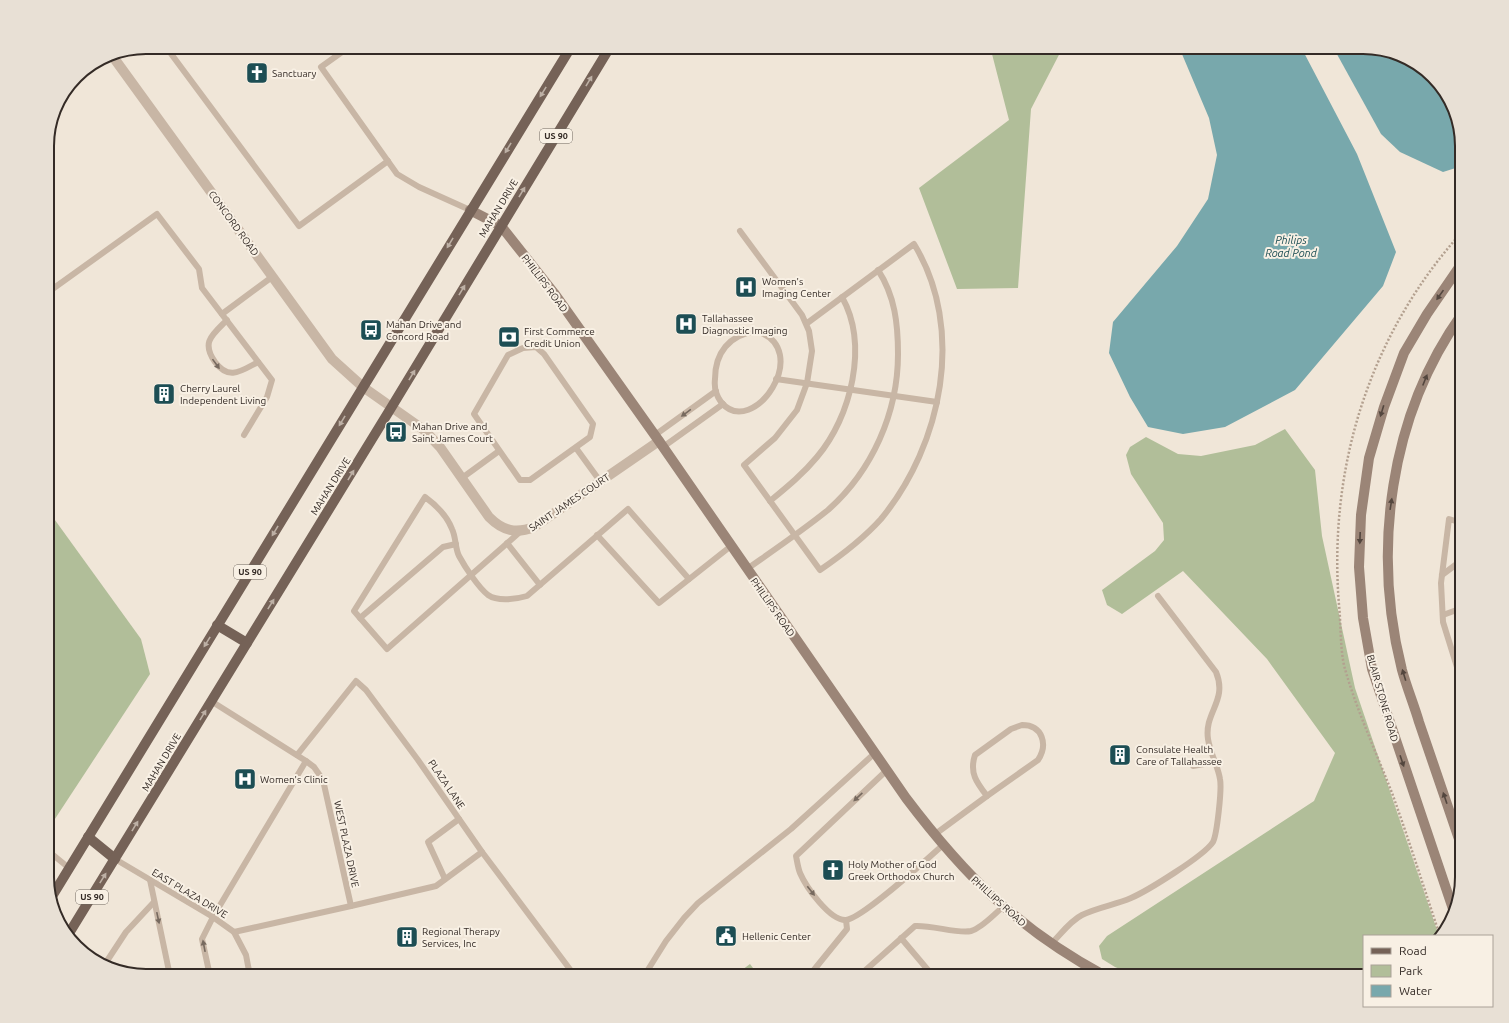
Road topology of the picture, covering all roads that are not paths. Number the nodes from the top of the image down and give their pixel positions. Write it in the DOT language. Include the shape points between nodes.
graph roads {
  1 [pos="171,54"];
  2 [pos="339,54"];
  3 [pos="566,54"];
  4 [pos="606,54"];
  5 [pos="115,59"];
  6 [pos="388,161"];
  7 [pos="470,210"];
  8 [pos="501,226"];
  9 [pos="740,230"];
  10 [pos="878,270"];
  11 [pos="1455,273"];
  12 [pos="272,277"];
  13 [pos="54,288"];
  14 [pos="842,297"];
  15 [pos="222,314"];
  16 [pos="227,320"];
  17 [pos="806,324"];
  18 [pos="1455,325"];
  19 [pos="258,362"];
  20 [pos="776,379"];
  21 [pos="807,383"];
  22 [pos="363,387"];
  23 [pos="849,389"];
  24 [pos="716,391"];
  25 [pos="894,396"];
  26 [pos="937,402"];
  27 [pos="723,404"];
  28 [pos="392,408"];
  29 [pos="244,435"];
  30 [pos="659,441"];
  31 [pos="576,448"];
  32 [pos="499,451"];
  33 [pos="462,478"];
  34 [pos="600,481"];
  35 [pos="770,501"];
  36 [pos="1455,521"];
  37 [pos="521,531"];
  38 [pos="597,535"];
  39 [pos="795,535"];
  40 [pos="508,543"];
  41 [pos="456,544"];
  42 [pos="731,546"];
  43 [pos="1455,565"];
  44 [pos="747,569"];
  45 [pos="471,575"];
  46 [pos="1442,575"];
  47 [pos="689,579"];
  48 [pos="540,584"];
  49 [pos="1158,596"];
  50 [pos="1455,610"];
  51 [pos="1442,615"];
  52 [pos="360,618"];
  53 [pos="217,625"];
  54 [pos="247,644"];
  55 [pos="1455,661"];
  56 [pos="212,701"];
  57 [pos="875,753"];
  58 [pos="297,755"];
  59 [pos="306,761"];
  60 [pos="1215,762"];
  61 [pos="1193,766"];
  62 [pos="887,770"];
  63 [pos="987,796"];
  64 [pos="459,819"];
  65 [pos="1455,827"];
  66 [pos="934,835"];
  67 [pos="88,837"];
  68 [pos="943,845"];
  69 [pos="482,852"];
  70 [pos="54,856"];
  71 [pos="115,859"];
  72 [pos="69,868"];
  73 [pos="445,879"];
  74 [pos="150,880"];
  75 [pos="55,891"];
  76 [pos="154,902"];
  77 [pos="1451,905"];
  78 [pos="351,906"];
  79 [pos="1003,907"];
  80 [pos="212,917"];
  81 [pos="846,920"];
  82 [pos="71,931"];
  83 [pos="234,932"];
  84 [pos="901,938"];
  85 [pos="1051,944"];
  86 [pos="107,961"];
  87 [pos="168,969"];
  88 [pos="208,969"];
  89 [pos="249,969"];
  90 [pos="570,969"];
  91 [pos="648,969"];
  92 [pos="815,969"];
  93 [pos="867,969"];
  94 [pos="927,969"];
  95 [pos="1094,969"];
  1 -- 6 [label="lane" via="299,226"];
  2 -- 6 [label="lane" via="321,67"];
  3 -- 7 [label="main road, US 90, one-way"];
  8 -- 4 [label="main road, MAHAN DRIVE / US 90, one-way"];
  5 -- 12 [label="street, CONCORD ROAD"];
  6 -- 7 [label="lane" via="398,174 419,187"];
  7 -- 8 [label="main road, PHILLIPS ROAD"];
  7 -- 22 [label="main road, US 90, one-way"];
  28 -- 8 [label="main road, MAHAN DRIVE / US 90, one-way"];
  8 -- 30 [label="main road, PHILLIPS ROAD" via="554,293"];
  9 -- 17 [label="lane"];
  10 -- 14 [label="lane"];
  10 -- 25 [label="lane" via="892,298 896,320 898,360"];
  10 -- 26 [label="lane" via="914,244 930,274 937,296 942,351 942,382"];
  11 -- 77 [label="main road, BLAIR STONE ROAD, one-way" via="1404,353 1384,406 1369,458 1361,514 1359,567 1363,618 1372,669"];
  12 -- 15 [label="lane"];
  12 -- 22 [label="street, CONCORD ROAD" via="332,359"];
  13 -- 15 [label="lane" via="157,214 199,269 202,288"];
  14 -- 17 [label="lane"];
  14 -- 23 [label="lane" via="848,308 854,339 853,373"];
  15 -- 16 [label="lane"];
  16 -- 19 [label="lane"];
  16 -- 19 [label="lane, one-way" via="208,343 208,352 220,369 231,373 239,372"];
  17 -- 21 [label="lane" via="812,351"];
  65 -- 18 [label="main road, one-way" via="1402,671 1391,613 1387,563 1390,511 1398,460 1432,363"];
  19 -- 29 [label="lane" via="272,380 267,397"];
  20 -- 21 [label="lane"];
  20 -- 24 [label="lane" via="780,371 780,360 771,337 765,333 749,332 724,347 715,368"];
  20 -- 27 [label="lane" via="767,395 750,409 740,412 729,410"];
  21 -- 23 [label="lane"];
  21 -- 35 [label="lane" via="797,410 788,423 744,465"];
  22 -- 28 [label="street, SAINT JAMES COURT"];
  22 -- 53 [label="main road, US 90, one-way"];
  23 -- 25 [label="lane"];
  23 -- 35 [label="lane" via="841,420 831,438 797,479"];
  24 -- 27 [label="lane"];
  24 -- 30 [label="lane, one-way"];
  25 -- 26 [label="lane"];
  25 -- 39 [label="lane" via="883,432 866,464 828,510"];
  26 -- 39 [label="lane" via="918,459 907,480 880,519 864,536 820,570"];
  27 -- 30 [label="lane"];
  28 -- 33 [label="street, SAINT JAMES COURT" via="424,430"];
  54 -- 28 [label="main road, MAHAN DRIVE / US 90, one-way"];
  30 -- 34 [label="street, SAINT JAMES COURT"];
  30 -- 42 [label="main road, PHILLIPS ROAD"];
  31 -- 32 [label="lane" via="530,480 520,480"];
  31 -- 32 [label="lane" via="590,437 593,424 544,354 536,347 524,348 508,355 474,414"];
  31 -- 34 [label="lane"];
  32 -- 33 [label="lane"];
  33 -- 37 [label="street, SAINT JAMES COURT" via="497,525 508,530"];
  34 -- 37 [label="street, SAINT JAMES COURT" via="534,527"];
  35 -- 39 [label="lane"];
  36 -- 46 [label="lane" via="1449,519"];
  37 -- 40 [label="lane"];
  38 -- 47 [label="lane" via="659,603"];
  38 -- 47 [label="lane" via="628,509"];
  38 -- 48 [label="lane"];
  39 -- 44 [label="lane"];
  40 -- 45 [label="lane"];
  40 -- 48 [label="lane"];
  41 -- 45 [label="lane" via="458,555"];
  41 -- 52 [label="lane" via="443,547"];
  41 -- 52 [label="lane" via="452,529 436,505 425,497 354,611"];
  42 -- 44 [label="main road, PHILLIPS ROAD"];
  42 -- 47 [label="lane"];
  43 -- 46 [label="lane"];
  44 -- 57 [label="main road, PHILLIPS ROAD"];
  45 -- 48 [label="lane" via="488,595 493,597 515,599 527,596"];
  45 -- 52 [label="lane" via="386,649"];
  46 -- 51 [label="lane"];
  49 -- 60 [label="lane" via="1219,679 1220,697 1208,725 1208,739"];
  50 -- 51 [label="lane"];
  51 -- 55 [label="lane"];
  53 -- 54 [label="main road"];
  53 -- 67 [label="main road, US 90, one-way"];
  54 -- 56 [label="main road, MAHAN DRIVE / US 90"];
  56 -- 58 [label="lane, WEST PLAZA DRIVE"];
  71 -- 56 [label="main road, MAHAN DRIVE / US 90, one-way"];
  57 -- 62 [label="main road, PHILLIPS ROAD"];
  57 -- 91 [label="lane" via="791,829 698,903 666,941"];
  58 -- 59 [label="lane, WEST PLAZA DRIVE"];
  58 -- 64 [label="lane, PLAZA LANE" via="356,681 366,690"];
  59 -- 78 [label="lane, WEST PLAZA DRIVE" via="323,780"];
  59 -- 80 [label="lane"];
  60 -- 61 [label="lane"];
  60 -- 85 [label="lane" via="1221,787 1216,834 1204,852 1131,898 1080,915"];
  62 -- 66 [label="main road, PHILLIPS ROAD"];
  62 -- 81 [label="lane, one-way" via="796,856 800,873 808,889 831,915"];
  63 -- 63 [label="lane" via="1038,760 1043,740 1032,726 1022,725 1012,729 975,755 974,777"];
  63 -- 66 [label="lane"];
  64 -- 69 [label="lane, PLAZA LANE"];
  64 -- 73 [label="lane" via="428,842"];
  66 -- 68 [label="main road, PHILLIPS ROAD"];
  67 -- 71 [label="main road"];
  67 -- 72 [label="main road, US 90"];
  68 -- 79 [label="main road, PHILLIPS ROAD" via="974,880"];
  68 -- 81 [label="lane" via="881,898"];
  69 -- 73 [label="lane"];
  69 -- 90 [label="lane, PLAZA LANE"];
  70 -- 72 [label="lane"];
  71 -- 74 [label="lane, EAST PLAZA DRIVE"];
  82 -- 71 [label="main road, MAHAN DRIVE / US 90, one-way"];
  72 -- 75 [label="main road, US 90"];
  73 -- 78 [label="lane" via="436,886"];
  74 -- 76 [label="lane"];
  74 -- 80 [label="lane, EAST PLAZA DRIVE"];
  76 -- 86 [label="lane" via="126,932"];
  76 -- 87 [label="lane, one-way"];
  78 -- 83 [label="lane"];
  79 -- 84 [label="lane" via="971,931 927,925 915,926"];
  79 -- 85 [label="main road, PHILLIPS ROAD"];
  80 -- 83 [label="lane, EAST PLAZA DRIVE"];
  88 -- 80 [label="lane, one-way" via="202,939"];
  81 -- 92 [label="lane" via="847,930"];
  83 -- 89 [label="lane, EAST PLAZA DRIVE" via="246,955"];
  84 -- 93 [label="lane"];
  84 -- 94 [label="lane"];
  85 -- 95 [label="main road, PHILLIPS ROAD"];
}
